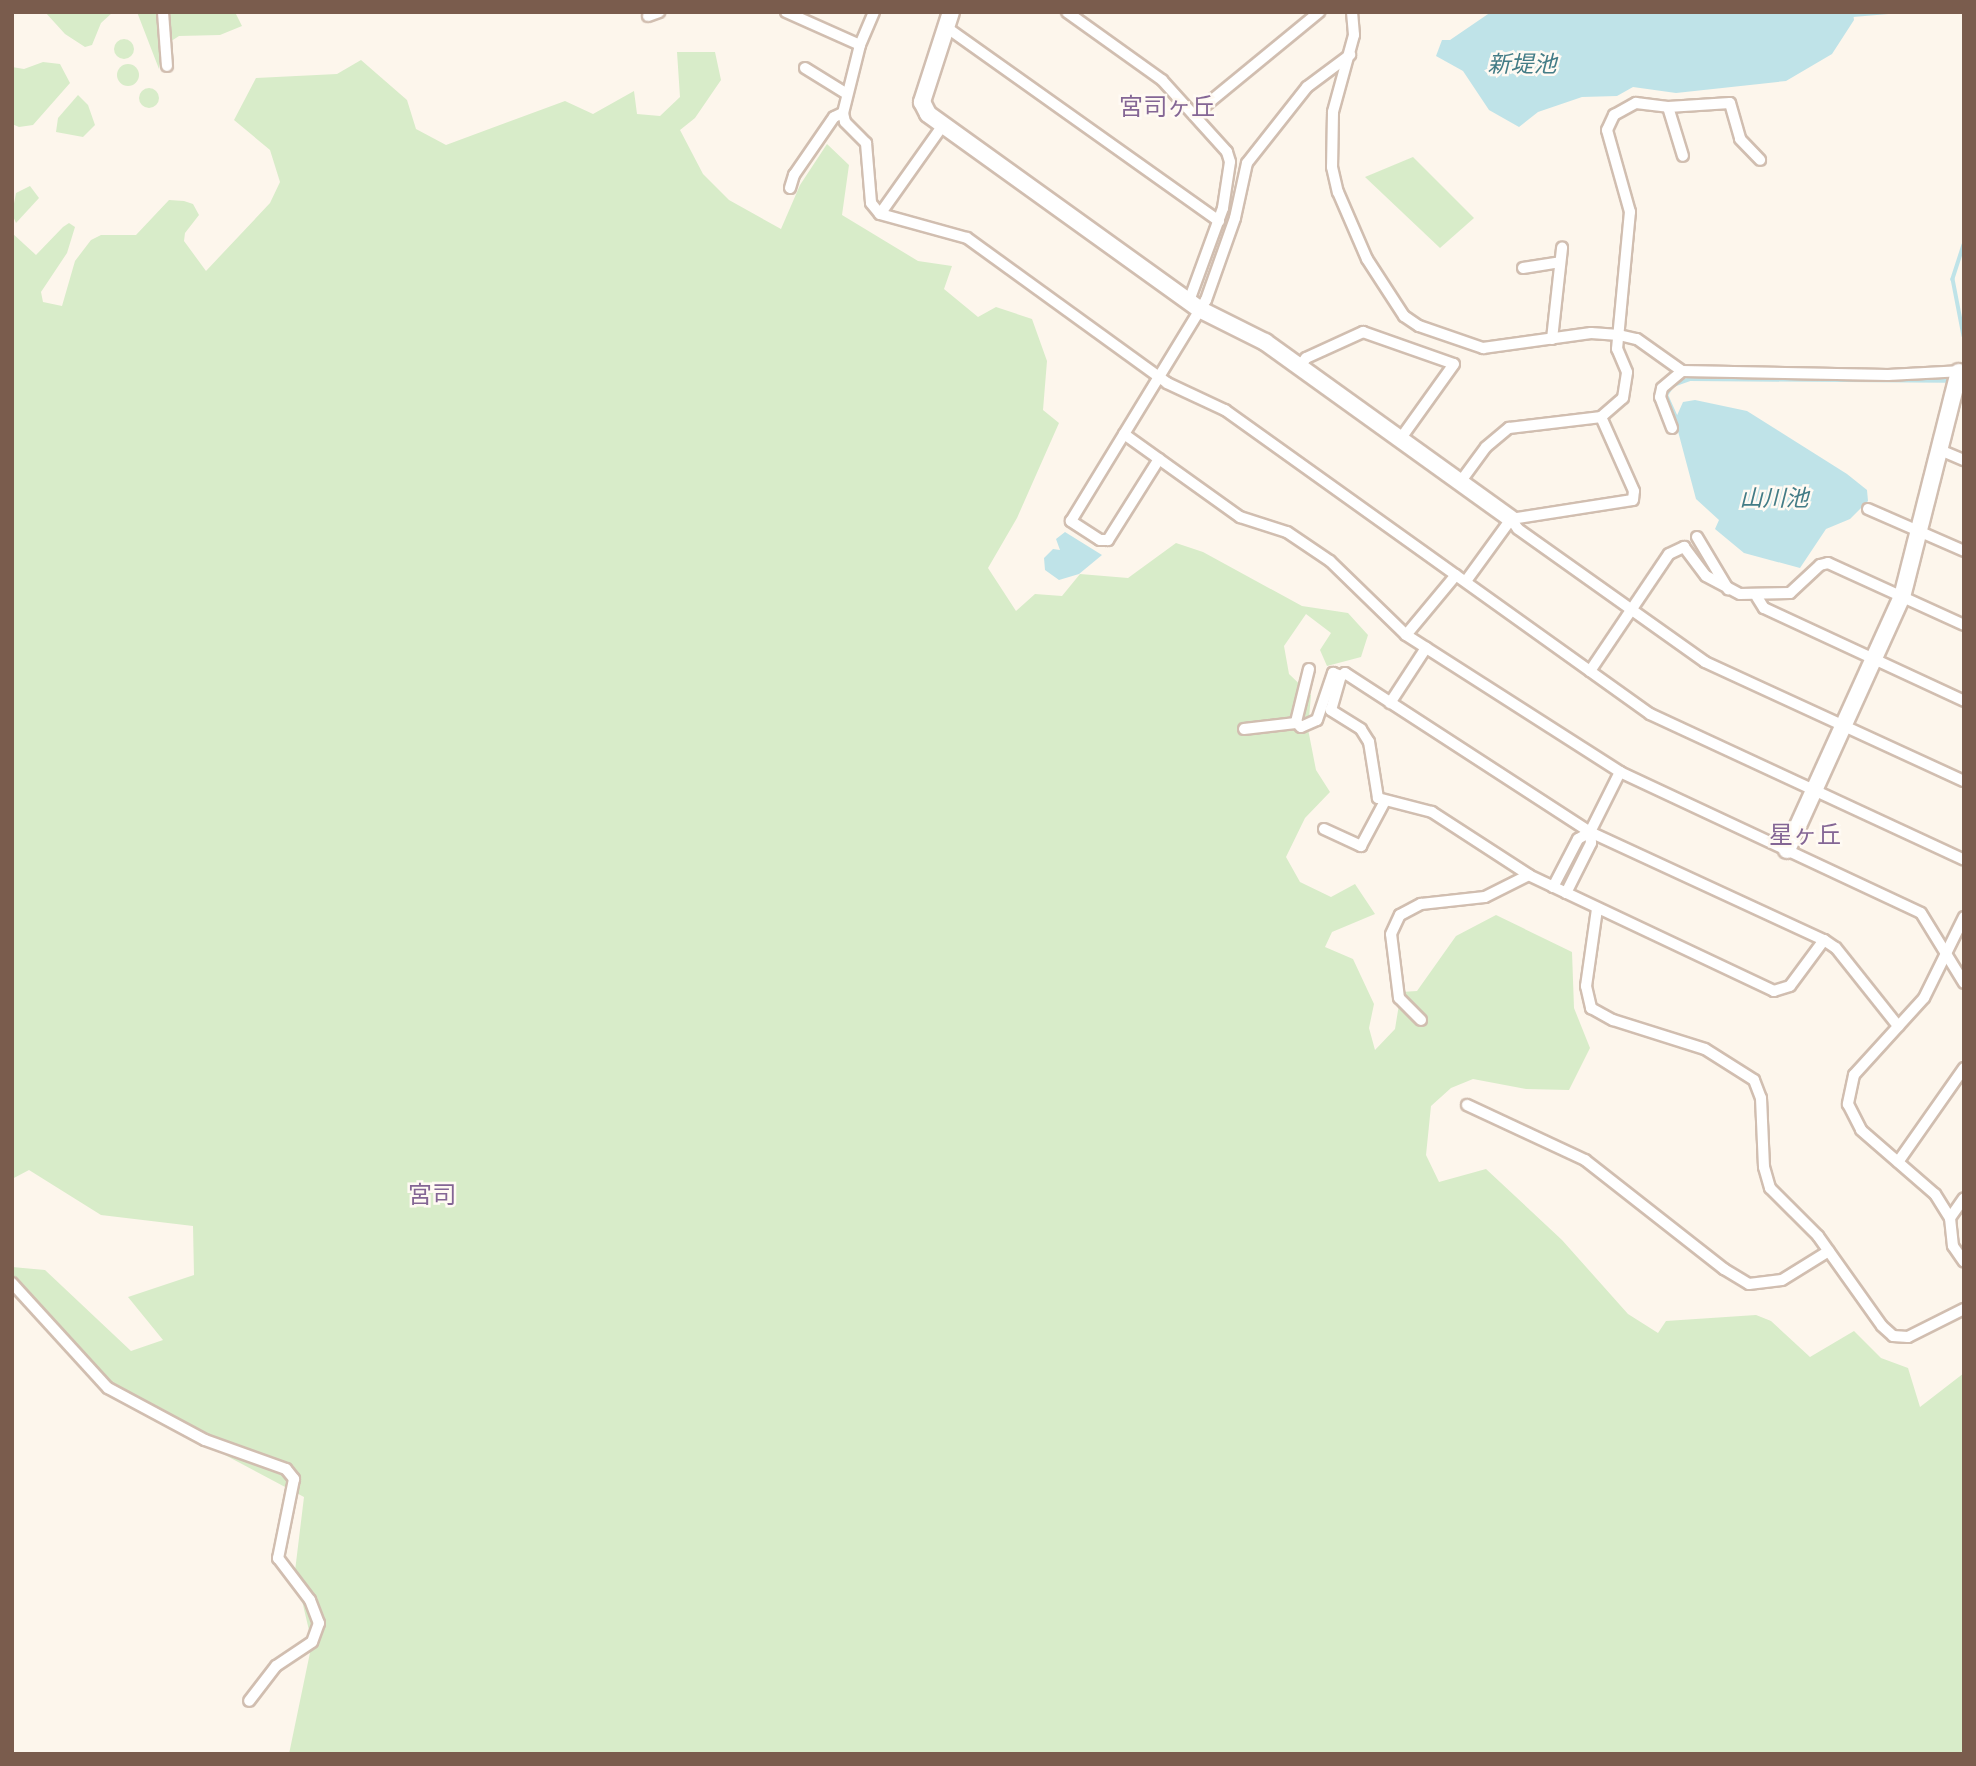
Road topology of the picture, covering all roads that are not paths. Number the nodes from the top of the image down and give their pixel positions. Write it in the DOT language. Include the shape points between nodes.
graph roads {
  1 [pos="163,12"];
  2 [pos="786,12"];
  3 [pos="874,12"];
  4 [pos="1067,12"];
  5 [pos="1320,12"];
  6 [pos="1354,13"];
  7 [pos="949,20"];
  8 [pos="860,45"];
  9 [pos="1350,55"];
  10 [pos="167,66"];
  11 [pos="805,68"];
  12 [pos="847,94"];
  13 [pos="1668,107"];
  14 [pos="843,113"];
  15 [pos="1195,114"];
  16 [pos="943,125"];
  17 [pos="1683,156"];
  18 [pos="1760,160"];
  19 [pos="790,188"];
  20 [pos="880,214"];
  21 [pos="1219,221"];
  22 [pos="1562,248"];
  23 [pos="1559,262"];
  24 [pos="1523,268"];
  25 [pos="1194,305"];
  26 [pos="1619,335"];
  27 [pos="1552,340"];
  28 [pos="1300,366"];
  29 [pos="1682,371"];
  30 [pos="1961,371"];
  31 [pos="1158,376"];
  32 [pos="1601,417"];
  33 [pos="1672,428"];
  34 [pos="1124,435"];
  35 [pos="1401,438"];
  36 [pos="1940,450"];
  37 [pos="1159,459"];
  38 [pos="1964,460"];
  39 [pos="1461,481"];
  40 [pos="1868,509"];
  41 [pos="1511,519"];
  42 [pos="1920,532"];
  43 [pos="1697,537"];
  44 [pos="1964,551"];
  45 [pos="1461,578"];
  46 [pos="1728,589"];
  47 [pos="1757,597"];
  48 [pos="1902,597"];
  49 [pos="1632,610"];
  50 [pos="1964,625"];
  51 [pos="1406,635"];
  52 [pos="1426,648"];
  53 [pos="1874,660"];
  54 [pos="1309,669"];
  55 [pos="1590,671"];
  56 [pos="1340,676"];
  57 [pos="1964,701"];
  58 [pos="1390,703"];
  59 [pos="1296,723"];
  60 [pos="1844,726"];
  61 [pos="1244,729"];
  62 [pos="1620,772"];
  63 [pos="1964,781"];
  64 [pos="1814,792"];
  65 [pos="1385,801"];
  66 [pos="1324,829"];
  67 [pos="1590,832"];
  68 [pos="1787,850"];
  69 [pos="1964,860"];
  70 [pos="1529,875"];
  71 [pos="1553,887"];
  72 [pos="1566,893"];
  73 [pos="1597,909"];
  74 [pos="1964,917"];
  75 [pos="1824,940"];
  76 [pos="1945,958"];
  77 [pos="1964,983"];
  78 [pos="1421,1020"];
  79 [pos="1898,1026"];
  80 [pos="1964,1068"];
  81 [pos="1467,1105"];
  82 [pos="1898,1162"];
  83 [pos="1964,1198"];
  84 [pos="1950,1218"];
  85 [pos="1829,1251"];
  86 [pos="1964,1262"];
  87 [pos="12,1283"];
  88 [pos="1964,1309"];
  89 [pos="249,1702"];
  1 -- 10 [label="street"];
  2 -- 8 [label="street"];
  3 -- 8 [label="street"];
  4 -- 15 [label="street" via="1162,80"];
  5 -- 15 [label="street"];
  6 -- 9 [label="street"];
  7 -- 16 [label="street" via="922,102"];
  7 -- 21 [label="street"];
  8 -- 12 [label="street"];
  9 -- 25 [label="street" via="1307,87 1247,163 1236,218"];
  9 -- 27 [label="street" via="1333,112 1332,167 1362,248 1393,302 1419,326 1466,345 1483,348"];
  11 -- 12 [label="street"];
  12 -- 14 [label="street"];
  13 -- 17 [label="street"];
  13 -- 18 [label="street" via="1730,103 1740,139"];
  13 -- 26 [label="street" via="1627,104 1608,124 1630,212"];
  14 -- 19 [label="street" via="820,137"];
  14 -- 20 [label="street" via="845,122 866,143 871,203"];
  15 -- 21 [label="street" via="1230,162"];
  16 -- 20 [label="street"];
  16 -- 25 [label="street"];
  20 -- 31 [label="street" via="967,238"];
  21 -- 25 [label="street"];
  22 -- 23 [label="street"];
  23 -- 24 [label="street"];
  23 -- 27 [label="street"];
  25 -- 28 [label="street"];
  25 -- 31 [label="street"];
  26 -- 27 [label="street" via="1591,333"];
  26 -- 29 [label="street" via="1637,339"];
  26 -- 32 [label="street" via="1617,349 1627,385 1617,407"];
  28 -- 35 [label="street"];
  28 -- 35 [label="street" via="1306,358 1363,332 1454,364"];
  29 -- 30 [label="street" via="1875,375"];
  29 -- 33 [label="street" via="1662,388 1660,397"];
  30 -- 36 [label="street"];
  31 -- 34 [label="street"];
  31 -- 45 [label="street" via="1225,410"];
  32 -- 39 [label="street" via="1509,428 1486,447"];
  32 -- 41 [label="street" via="1634,491 1633,500"];
  34 -- 37 [label="street"];
  34 -- 37 [label="street" via="1071,521 1100,540 1108,540"];
  35 -- 39 [label="street"];
  36 -- 38 [label="street"];
  36 -- 42 [label="street"];
  37 -- 51 [label="street" via="1240,517 1287,532 1330,561"];
  39 -- 41 [label="street"];
  40 -- 42 [label="street"];
  41 -- 45 [label="street"];
  41 -- 49 [label="street" via="1518,529"];
  42 -- 44 [label="street"];
  42 -- 48 [label="street"];
  43 -- 46 [label="street"];
  45 -- 51 [label="street"];
  45 -- 55 [label="street"];
  46 -- 47 [label="street"];
  46 -- 49 [label="street" via="1706,576 1684,547 1669,554"];
  47 -- 48 [label="street" via="1790,593 1828,563"];
  47 -- 53 [label="street" via="1764,608"];
  48 -- 50 [label="street"];
  48 -- 53 [label="street"];
  49 -- 55 [label="street"];
  49 -- 60 [label="street" via="1705,662"];
  51 -- 52 [label="street"];
  52 -- 58 [label="street"];
  52 -- 62 [label="street"];
  53 -- 57 [label="street"];
  53 -- 60 [label="street"];
  54 -- 59 [label="street"];
  55 -- 64 [label="street" via="1665,723"];
  56 -- 58 [label="street" via="1345,673"];
  56 -- 59 [label="street" via="1333,673 1317,720 1300,727"];
  56 -- 65 [label="street" via="1331,710 1361,729 1370,742 1374,790"];
  58 -- 67 [label="street"];
  59 -- 61 [label="street"];
  60 -- 63 [label="street"];
  60 -- 64 [label="street"];
  62 -- 67 [label="street"];
  62 -- 68 [label="street"];
  64 -- 68 [label="street"];
  64 -- 69 [label="street"];
  65 -- 66 [label="street" via="1361,846"];
  65 -- 70 [label="street" via="1417,804 1432,811"];
  67 -- 71 [label="street" via="1578,839"];
  67 -- 72 [label="street" via="1591,843"];
  67 -- 75 [label="street"];
  68 -- 76 [label="street" via="1921,912"];
  70 -- 71 [label="street"];
  70 -- 78 [label="street" via="1485,897 1421,904 1400,915 1391,934 1399,998"];
  71 -- 72 [label="street"];
  72 -- 73 [label="street"];
  73 -- 75 [label="street" via="1774,991 1790,985"];
  73 -- 85 [label="street" via="1586,986 1591,1008 1613,1020 1705,1049 1754,1080 1761,1097 1764,1167 1770,1188"];
  74 -- 76 [label="street"];
  75 -- 79 [label="street" via="1836,948"];
  76 -- 77 [label="street"];
  76 -- 79 [label="street" via="1924,998"];
  79 -- 82 [label="street" via="1853,1074 1848,1104 1861,1130"];
  80 -- 82 [label="street"];
  81 -- 85 [label="street" via="1585,1160 1749,1284 1782,1280"];
  82 -- 84 [label="street" via="1935,1194"];
  83 -- 84 [label="street"];
  84 -- 86 [label="street" via="1953,1246"];
  85 -- 88 [label="street" via="1893,1336 1919,1335"];
  87 -- 89 [label="street" via="107,1388 205,1440 286,1469 294,1479 278,1558 310,1600 319,1623 312,1642 276,1666"];
}
